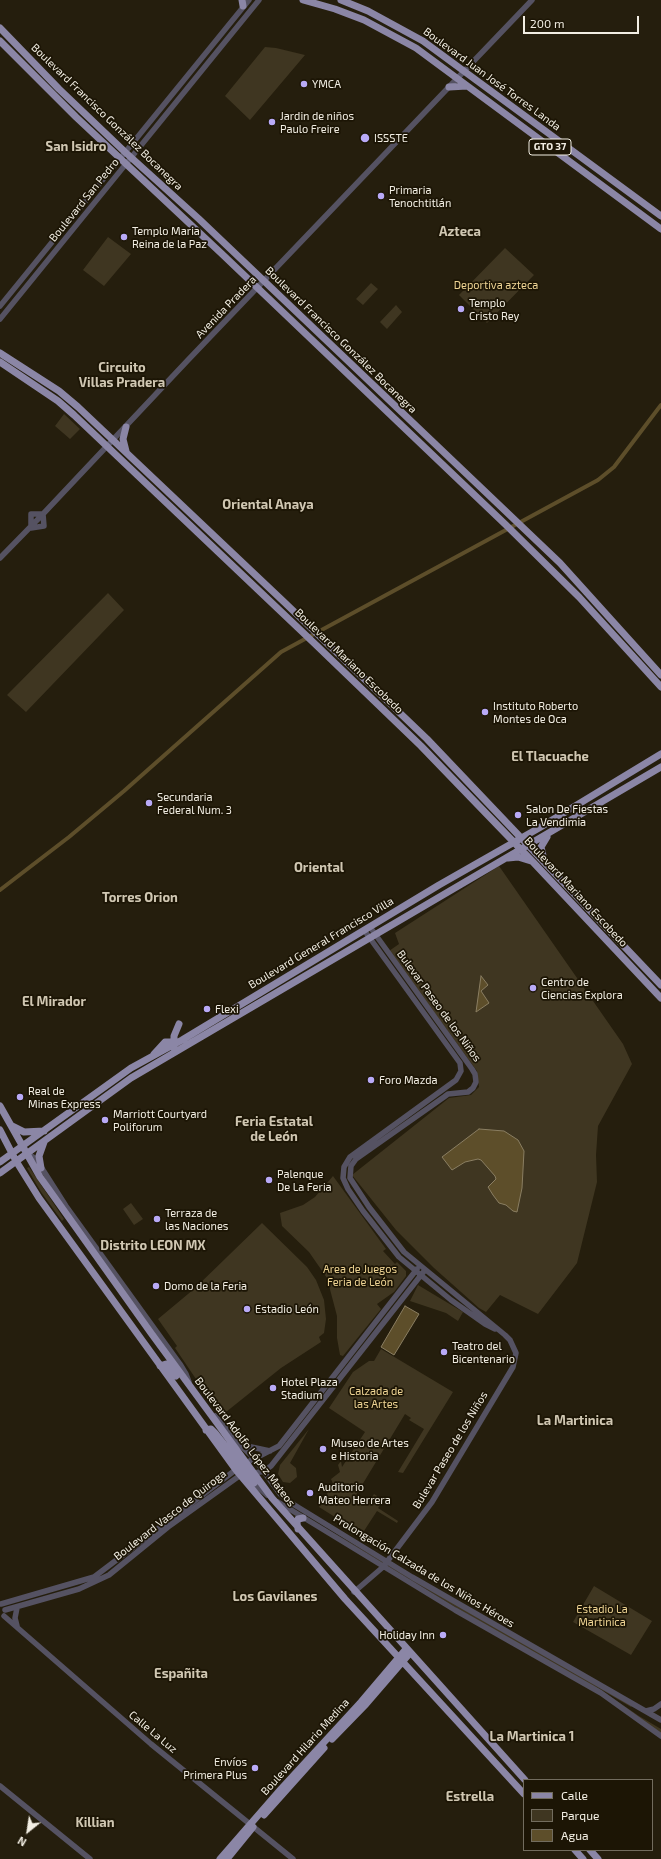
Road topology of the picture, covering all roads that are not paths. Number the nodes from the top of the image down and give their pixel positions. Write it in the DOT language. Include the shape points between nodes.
graph roads {
  1 [pos="249,0"];
  2 [pos="259,0"];
  3 [pos="303,0"];
  4 [pos="341,0"];
  5 [pos="532,0"];
  6 [pos="243,3"];
  7 [pos="227,26"];
  8 [pos="0,28"];
  9 [pos="234,31"];
  10 [pos="0,41"];
  11 [pos="463,71"];
  12 [pos="457,79"];
  13 [pos="467,86"];
  14 [pos="449,87"];
  15 [pos="125,152"];
  16 [pos="131,157"];
  17 [pos="120,158"];
  18 [pos="126,164"];
  19 [pos="661,216"];
  20 [pos="661,228"];
  21 [pos="264,282"];
  22 [pos="258,288"];
  23 [pos="0,306"];
  24 [pos="0,319"];
  25 [pos="0,353"];
  26 [pos="0,362"];
  27 [pos="126,427"];
  28 [pos="113,440"];
  29 [pos="108,446"];
  30 [pos="128,455"];
  31 [pos="43,514"];
  32 [pos="31,528"];
  33 [pos="0,558"];
  34 [pos="661,675"];
  35 [pos="661,687"];
  36 [pos="661,754"];
  37 [pos="661,767"];
  38 [pos="512,827"];
  39 [pos="533,831"];
  40 [pos="551,833"];
  41 [pos="522,837"];
  42 [pos="514,842"];
  43 [pos="530,845"];
  44 [pos="521,848"];
  45 [pos="506,858"];
  46 [pos="533,862"];
  47 [pos="545,862"];
  48 [pos="367,928"];
  49 [pos="373,936"];
  50 [pos="639,963"];
  51 [pos="629,964"];
  52 [pos="661,985"];
  53 [pos="661,998"];
  54 [pos="422,999"];
  55 [pos="417,1003"];
  56 [pos="179,1024"];
  57 [pos="173,1045"];
  58 [pos="162,1061"];
  59 [pos="131,1068"];
  60 [pos="131,1078"];
  61 [pos="0,1106"];
  62 [pos="12,1126"];
  63 [pos="0,1130"];
  64 [pos="44,1131"];
  65 [pos="46,1140"];
  66 [pos="7,1142"];
  67 [pos="23,1146"];
  68 [pos="12,1153"];
  69 [pos="27,1153"];
  70 [pos="16,1161"];
  71 [pos="1,1162"];
  72 [pos="42,1168"];
  73 [pos="0,1173"];
  74 [pos="0,1177"];
  75 [pos="29,1181"];
  76 [pos="422,1268"];
  77 [pos="415,1272"];
  78 [pos="420,1276"];
  79 [pos="497,1330"];
  80 [pos="160,1366"];
  81 [pos="190,1387"];
  82 [pos="204,1407"];
  83 [pos="218,1425"];
  84 [pos="239,1444"];
  85 [pos="271,1451"];
  86 [pos="254,1458"];
  87 [pos="243,1470"];
  88 [pos="264,1471"];
  89 [pos="254,1483"];
  90 [pos="272,1498"];
  91 [pos="303,1518"];
  92 [pos="298,1529"];
  93 [pos="385,1565"];
  94 [pos="95,1579"];
  95 [pos="354,1592"];
  96 [pos="1,1604"];
  97 [pos="17,1608"];
  98 [pos="3,1615"];
  99 [pos="17,1626"];
  100 [pos="408,1651"];
  101 [pos="400,1660"];
  102 [pos="661,1704"];
  103 [pos="645,1711"];
  104 [pos="661,1720"];
  105 [pos="661,1736"];
  106 [pos="524,1779"];
  107 [pos="0,1786"];
  108 [pos="523,1793"];
  109 [pos="251,1826"];
  110 [pos="577,1851"];
  111 [pos="591,1851"];
  112 [pos="90,1859"];
  113 [pos="220,1859"];
  114 [pos="227,1859"];
  115 [pos="293,1859"];
  116 [pos="583,1859"];
  117 [pos="598,1859"];
  1 -- 6 [label="street, Boulevard San Pedro"];
  2 -- 9 [label="street, Boulevard San Pedro"];
  3 -- 12 [label="main road, Boulevard Juan José Torres Landa / GTO 37" via="350,14 379,28 416,48"];
  4 -- 11 [label="main road, Boulevard Juan José Torres Landa / GTO 37" via="368,11 423,41"];
  5 -- 11 [label="street, Avenida Pradera"];
  6 -- 7 [label="street, Boulevard San Pedro"];
  7 -- 9 [label="street"];
  7 -- 15 [label="street, Boulevard San Pedro"];
  8 -- 15 [label="main road, Boulevard Francisco González Bocanegra"];
  9 -- 16 [label="street, Boulevard San Pedro"];
  10 -- 17 [label="main road, Boulevard Francisco González Bocanegra"];
  11 -- 12 [label="street, Avenida Pradera"];
  11 -- 19 [label="main road, Boulevard Juan José Torres Landa / GTO 37"];
  12 -- 13 [label="main road, Boulevard Juan José Torres Landa / GTO 37"];
  12 -- 14 [label="street, Avenida Pradera"];
  13 -- 14 [label="main road"];
  13 -- 20 [label="main road, Boulevard Juan José Torres Landa / GTO 37"];
  14 -- 21 [label="street, Avenida Pradera"];
  15 -- 16 [label="main road, Boulevard Francisco González Bocanegra"];
  15 -- 17 [label="street, Boulevard San Pedro"];
  16 -- 18 [label="street, Boulevard San Pedro"];
  16 -- 21 [label="main road, Boulevard Francisco González Bocanegra"];
  17 -- 18 [label="main road, Boulevard Francisco González Bocanegra"];
  17 -- 23 [label="street, Boulevard San Pedro"];
  18 -- 22 [label="main road, Boulevard Francisco González Bocanegra"];
  18 -- 24 [label="street, Boulevard San Pedro"];
  21 -- 22 [label="street, Avenida Pradera"];
  21 -- 34 [label="main road, Boulevard Francisco González Bocanegra" via="570,574"];
  22 -- 27 [label="street, Avenida Pradera"];
  22 -- 35 [label="main road, Boulevard Francisco González Bocanegra" via="506,525 579,598"];
  25 -- 28 [label="main road, Boulevard Mariano Escobedo" via="59,391"];
  26 -- 29 [label="main road, Boulevard Mariano Escobedo" via="58,401"];
  27 -- 28 [label="street, Avenida Pradera"];
  27 -- 30 [label="main road" via="123,444"];
  28 -- 29 [label="street, Avenida Pradera"];
  28 -- 30 [label="main road, Boulevard Mariano Escobedo"];
  29 -- 31 [label="street, Avenida Pradera"];
  29 -- 42 [label="main road, Boulevard Mariano Escobedo" via="421,746"];
  30 -- 38 [label="main road, Boulevard Mariano Escobedo" via="427,739"];
  31 -- 32 [label="street, Avenida Pradera"];
  31 -- 32 [label="street" via="44,526"];
  31 -- 32 [label="street" via="31,514"];
  32 -- 33 [label="street, Avenida Pradera"];
  36 -- 39 [label="main road, Boulevard General Francisco Villa"];
  37 -- 40 [label="main road, Boulevard General Francisco Villa"];
  38 -- 39 [label="main road"];
  38 -- 41 [label="main road, Boulevard Mariano Escobedo"];
  39 -- 41 [label="main road, Boulevard General Francisco Villa"];
  40 -- 43 [label="main road, Boulevard General Francisco Villa"];
  40 -- 47 [label="main road" via="543,842 541,853"];
  41 -- 42 [label="main road, Boulevard General Francisco Villa"];
  41 -- 43 [label="main road, Boulevard Mariano Escobedo"];
  42 -- 44 [label="main road, Boulevard Mariano Escobedo"];
  42 -- 48 [label="main road, Boulevard General Francisco Villa"];
  43 -- 44 [label="main road, Boulevard General Francisco Villa"];
  43 -- 47 [label="main road, Boulevard Mariano Escobedo"];
  44 -- 45 [label="main road, Boulevard General Francisco Villa"];
  44 -- 46 [label="main road, Boulevard Mariano Escobedo"];
  45 -- 46 [label="main road" via="518,857"];
  45 -- 49 [label="main road, Boulevard General Francisco Villa"];
  46 -- 51 [label="main road, Boulevard Mariano Escobedo"];
  47 -- 50 [label="main road, Boulevard Mariano Escobedo"];
  48 -- 49 [label="street, Bulevar Paseo de los Niños"];
  48 -- 57 [label="main road, Boulevard General Francisco Villa"];
  49 -- 54 [label="street, Bulevar Paseo de los Niños"];
  49 -- 55 [label="street, Bulevar Paseo de los Niños"];
  49 -- 58 [label="main road, Boulevard General Francisco Villa"];
  50 -- 51 [label="main road"];
  50 -- 52 [label="main road, Boulevard Mariano Escobedo"];
  51 -- 53 [label="main road, Boulevard Mariano Escobedo"];
  54 -- 55 [label="street"];
  54 -- 76 [label="street, Bulevar Paseo de los Niños" via="475,1074 475,1085 468,1092 448,1094 428,1108 356,1160 349,1174 356,1188 394,1240"];
  55 -- 77 [label="street, Bulevar Paseo de los Niños" via="460,1064 459,1075 452,1084 350,1157 343,1173 345,1184 363,1211 392,1249"];
  56 -- 57 [label="main road" via="174,1032"];
  57 -- 58 [label="main road" via="174,1051"];
  57 -- 59 [label="main road" via="165,1042 152,1057"];
  58 -- 60 [label="main road, Boulevard General Francisco Villa"];
  59 -- 60 [label="main road"];
  59 -- 64 [label="main road"];
  60 -- 65 [label="main road, Boulevard General Francisco Villa"];
  61 -- 62 [label="main road, Boulevard Adolfo López Mateos"];
  62 -- 64 [label="main road" via="24,1132"];
  62 -- 67 [label="main road, Boulevard Adolfo López Mateos"];
  63 -- 66 [label="main road, Boulevard Adolfo López Mateos"];
  64 -- 67 [label="main road"];
  65 -- 69 [label="main road, Boulevard General Francisco Villa"];
  65 -- 72 [label="main road" via="39,1156"];
  66 -- 68 [label="main road, Boulevard Adolfo López Mateos"];
  66 -- 71 [label="main road"];
  67 -- 68 [label="main road"];
  67 -- 69 [label="main road, Boulevard Adolfo López Mateos"];
  68 -- 70 [label="main road, Boulevard Adolfo López Mateos"];
  68 -- 71 [label="main road"];
  69 -- 70 [label="main road, Boulevard General Francisco Villa"];
  69 -- 72 [label="street" via="36,1159"];
  69 -- 81 [label="main road, Boulevard Adolfo López Mateos" via="40,1177"];
  70 -- 73 [label="main road, Boulevard General Francisco Villa"];
  70 -- 75 [label="main road, Boulevard Adolfo López Mateos"];
  72 -- 81 [label="street" via="66,1206 180,1364"];
  74 -- 75 [label="main road" via="10,1170 18,1169"];
  75 -- 80 [label="main road, Boulevard Adolfo López Mateos" via="80,1257"];
  76 -- 77 [label="street, Boulevard Vasco de Quiroga"];
  76 -- 78 [label="street, Boulevard Vasco de Quiroga"];
  76 -- 79 [label="street, Bulevar Paseo de los Niños"];
  77 -- 78 [label="street, Bulevar Paseo de los Niños"];
  77 -- 85 [label="street, Boulevard Vasco de Quiroga" via="289,1435"];
  78 -- 79 [label="street, Bulevar Paseo de los Niños"];
  78 -- 88 [label="street, Boulevard Vasco de Quiroga" via="287,1448"];
  79 -- 93 [label="street, Bulevar Paseo de los Niños" via="510,1340 514,1347 516,1358 513,1367 435,1498"];
  80 -- 83 [label="main road" via="169,1366 200,1408"];
  80 -- 87 [label="main road, Boulevard Adolfo López Mateos" via="206,1430"];
  81 -- 82 [label="main road, Boulevard Adolfo López Mateos"];
  82 -- 83 [label="main road, Boulevard Adolfo López Mateos"];
  82 -- 84 [label="street, Prolongación Calzada de los Niños Héroes"];
  83 -- 87 [label="main road, Boulevard Adolfo López Mateos"];
  84 -- 85 [label="street"];
  84 -- 86 [label="street, Prolongación Calzada de los Niños Héroes"];
  85 -- 86 [label="street, Boulevard Vasco de Quiroga"];
  86 -- 87 [label="street, Boulevard Vasco de Quiroga"];
  86 -- 88 [label="street, Prolongación Calzada de los Niños Héroes"];
  87 -- 88 [label="street, Boulevard Vasco de Quiroga"];
  87 -- 89 [label="main road"];
  87 -- 90 [label="main road, Boulevard Adolfo López Mateos"];
  87 -- 94 [label="street, Boulevard Vasco de Quiroga" via="191,1506 130,1559"];
  87 -- 101 [label="main road, Boulevard Adolfo López Mateos" via="345,1599"];
  88 -- 93 [label="street, Prolongación Calzada de los Niños Héroes" via="288,1501"];
  89 -- 90 [label="street, Prolongación Calzada de los Niños Héroes"];
  90 -- 91 [label="street, Prolongación Calzada de los Niños Héroes"];
  90 -- 92 [label="main road, Boulevard Adolfo López Mateos"];
  91 -- 92 [label="main road" via="298,1519"];
  91 -- 93 [label="street, Prolongación Calzada de los Niños Héroes"];
  92 -- 95 [label="main road, Boulevard Adolfo López Mateos"];
  93 -- 95 [label="street, Bulevar Paseo de los Niños"];
  93 -- 103 [label="street, Prolongación Calzada de los Niños Héroes"];
  93 -- 105 [label="street, Prolongación Calzada de los Niños Héroes" via="455,1610 601,1693"];
  94 -- 96 [label="street, Boulevard Vasco de Quiroga"];
  94 -- 97 [label="street, Boulevard Vasco de Quiroga"];
  95 -- 100 [label="main road, Boulevard Adolfo López Mateos"];
  96 -- 98 [label="street, Calle La Luz"];
  97 -- 98 [label="street, Boulevard Vasco de Quiroga"];
  97 -- 99 [label="street"];
  98 -- 99 [label="street, Calle La Luz"];
  99 -- 109 [label="street, Calle La Luz" via="133,1729"];
  100 -- 101 [label="main road, Boulevard Hilario Medina"];
  100 -- 106 [label="main road, Boulevard Adolfo López Mateos"];
  101 -- 108 [label="main road, Boulevard Adolfo López Mateos"];
  101 -- 109 [label="main road, Boulevard Hilario Medina" via="365,1706"];
  102 -- 103 [label="street"];
  103 -- 104 [label="street, Prolongación Calzada de los Niños Héroes"];
  107 -- 112 [label="street"];
  109 -- 113 [label="main road, Boulevard Hilario Medina"];
  109 -- 114 [label="main road, Boulevard Hilario Medina"];
  109 -- 115 [label="street, Calle La Luz"];
  110 -- 116 [label="main road"];
  111 -- 117 [label="main road"];
}
